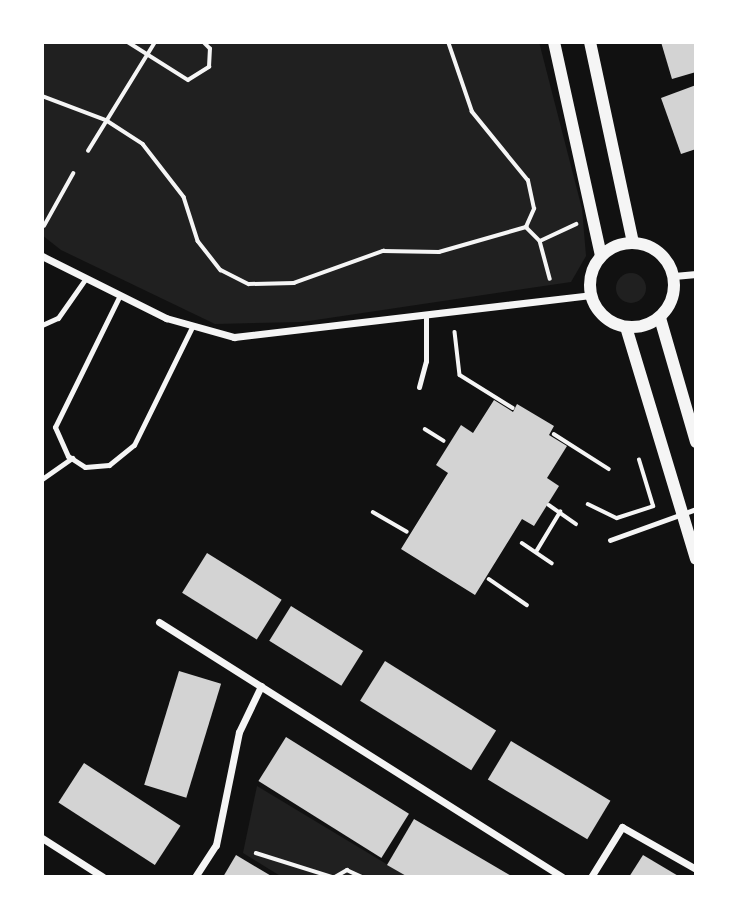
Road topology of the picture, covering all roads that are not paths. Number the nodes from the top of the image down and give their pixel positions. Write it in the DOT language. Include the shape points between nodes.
graph roads {
  1 [pos="554,42"];
  2 [pos="590,42"];
  3 [pos="634,243"];
  4 [pos="42,256"];
  5 [pos="601,257"];
  6 [pos="696,274"];
  7 [pos="674,276"];
  8 [pos="86,278"];
  9 [pos="120,295"];
  10 [pos="591,295"];
  11 [pos="660,317"];
  12 [pos="426,318"];
  13 [pos="42,325"];
  14 [pos="192,327"];
  15 [pos="626,327"];
  16 [pos="419,387"];
  17 [pos="696,442"];
  18 [pos="72,458"];
  19 [pos="42,479"];
  20 [pos="696,509"];
  21 [pos="682,514"];
  22 [pos="610,540"];
  23 [pos="696,559"];
  24 [pos="159,622"];
  25 [pos="261,686"];
  26 [pos="42,838"];
  27 [pos="696,869"];
  28 [pos="103,877"];
  29 [pos="195,877"];
  30 [pos="562,877"];
  31 [pos="591,877"];
  1 -- 5 [label="street"];
  2 -- 3 [label="street"];
  3 -- 5 [label="street" via="621,244"];
  3 -- 7 [label="street" via="663,256"];
  4 -- 8 [label="street"];
  5 -- 10 [label="street" via="590,281"];
  6 -- 7 [label="street"];
  7 -- 11 [label="street" via="673,299"];
  8 -- 9 [label="street"];
  8 -- 13 [label="lane" via="58,318"];
  9 -- 14 [label="street"];
  9 -- 18 [label="lane" via="55,427 59,443"];
  10 -- 12 [label="street"];
  10 -- 15 [label="street" via="603,317"];
  11 -- 15 [label="street" via="650,324"];
  11 -- 17 [label="street"];
  12 -- 14 [label="street" via="234,337"];
  12 -- 16 [label="lane" via="426,361"];
  14 -- 18 [label="lane" via="125,456 108,465 85,467"];
  15 -- 21 [label="street"];
  18 -- 19 [label="lane"];
  20 -- 21 [label="lane"];
  21 -- 22 [label="lane"];
  21 -- 23 [label="street"];
  24 -- 25 [label="street"];
  25 -- 29 [label="street" via="239,732 216,845"];
  25 -- 30 [label="street"];
  26 -- 28 [label="street"];
  27 -- 31 [label="street" via="622,827"];
}
